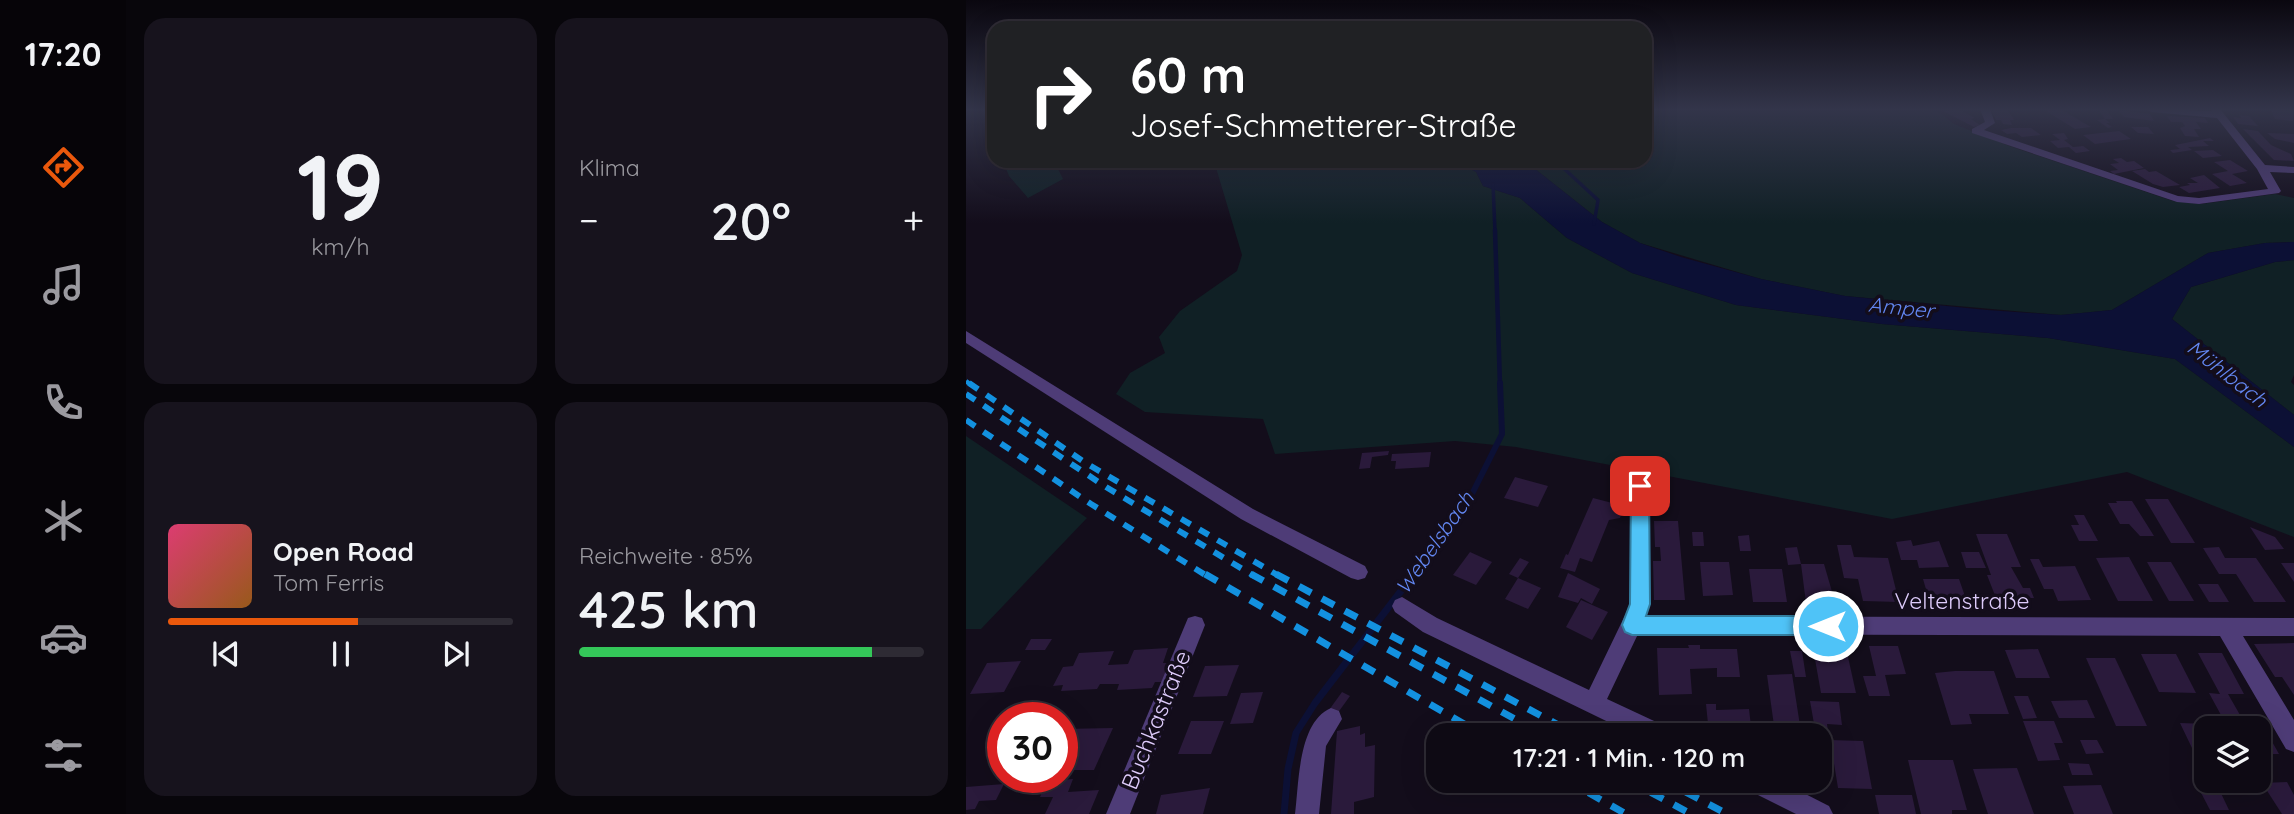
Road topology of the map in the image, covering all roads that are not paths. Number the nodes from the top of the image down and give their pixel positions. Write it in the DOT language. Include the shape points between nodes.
graph roads {
  1 [pos="2023,147"];
  2 [pos="2245,147"];
  3 [pos="2262,168"];
  4 [pos="2294,170"];
  5 [pos="966,336"];
  6 [pos="1640,486"];
  7 [pos="1358,572"];
  8 [pos="1402,606"];
  9 [pos="1195,625"];
  10 [pos="1632,625"];
  11 [pos="2225,626"];
  12 [pos="2294,627"];
  13 [pos="1594,703"];
  14 [pos="1331,719"];
  15 [pos="1635,723"];
  16 [pos="2294,741"];
  17 [pos="1778,793"];
  18 [pos="1118,814"];
  19 [pos="1307,814"];
  20 [pos="1821,814"];
  1 -- 3 [label="street" via="2177,199 2199,201 2275,191"];
  2 -- 3 [label="street"];
  3 -- 4 [label="street"];
  5 -- 7 [label="street" via="1247,514"];
  6 -- 10 [label="street" via="1640,604"];
  8 -- 13 [label="street" via="1430,625"];
  9 -- 18 [label="street, Buchkastraße"];
  10 -- 11 [label="street, Veltenstraße"];
  10 -- 13 [label="street"];
  11 -- 12 [label="street, Veltenstraße"];
  11 -- 16 [label="street"];
  13 -- 15 [label="street"];
  14 -- 19 [label="street" via="1315,743"];
  17 -- 20 [label="street"];
}
